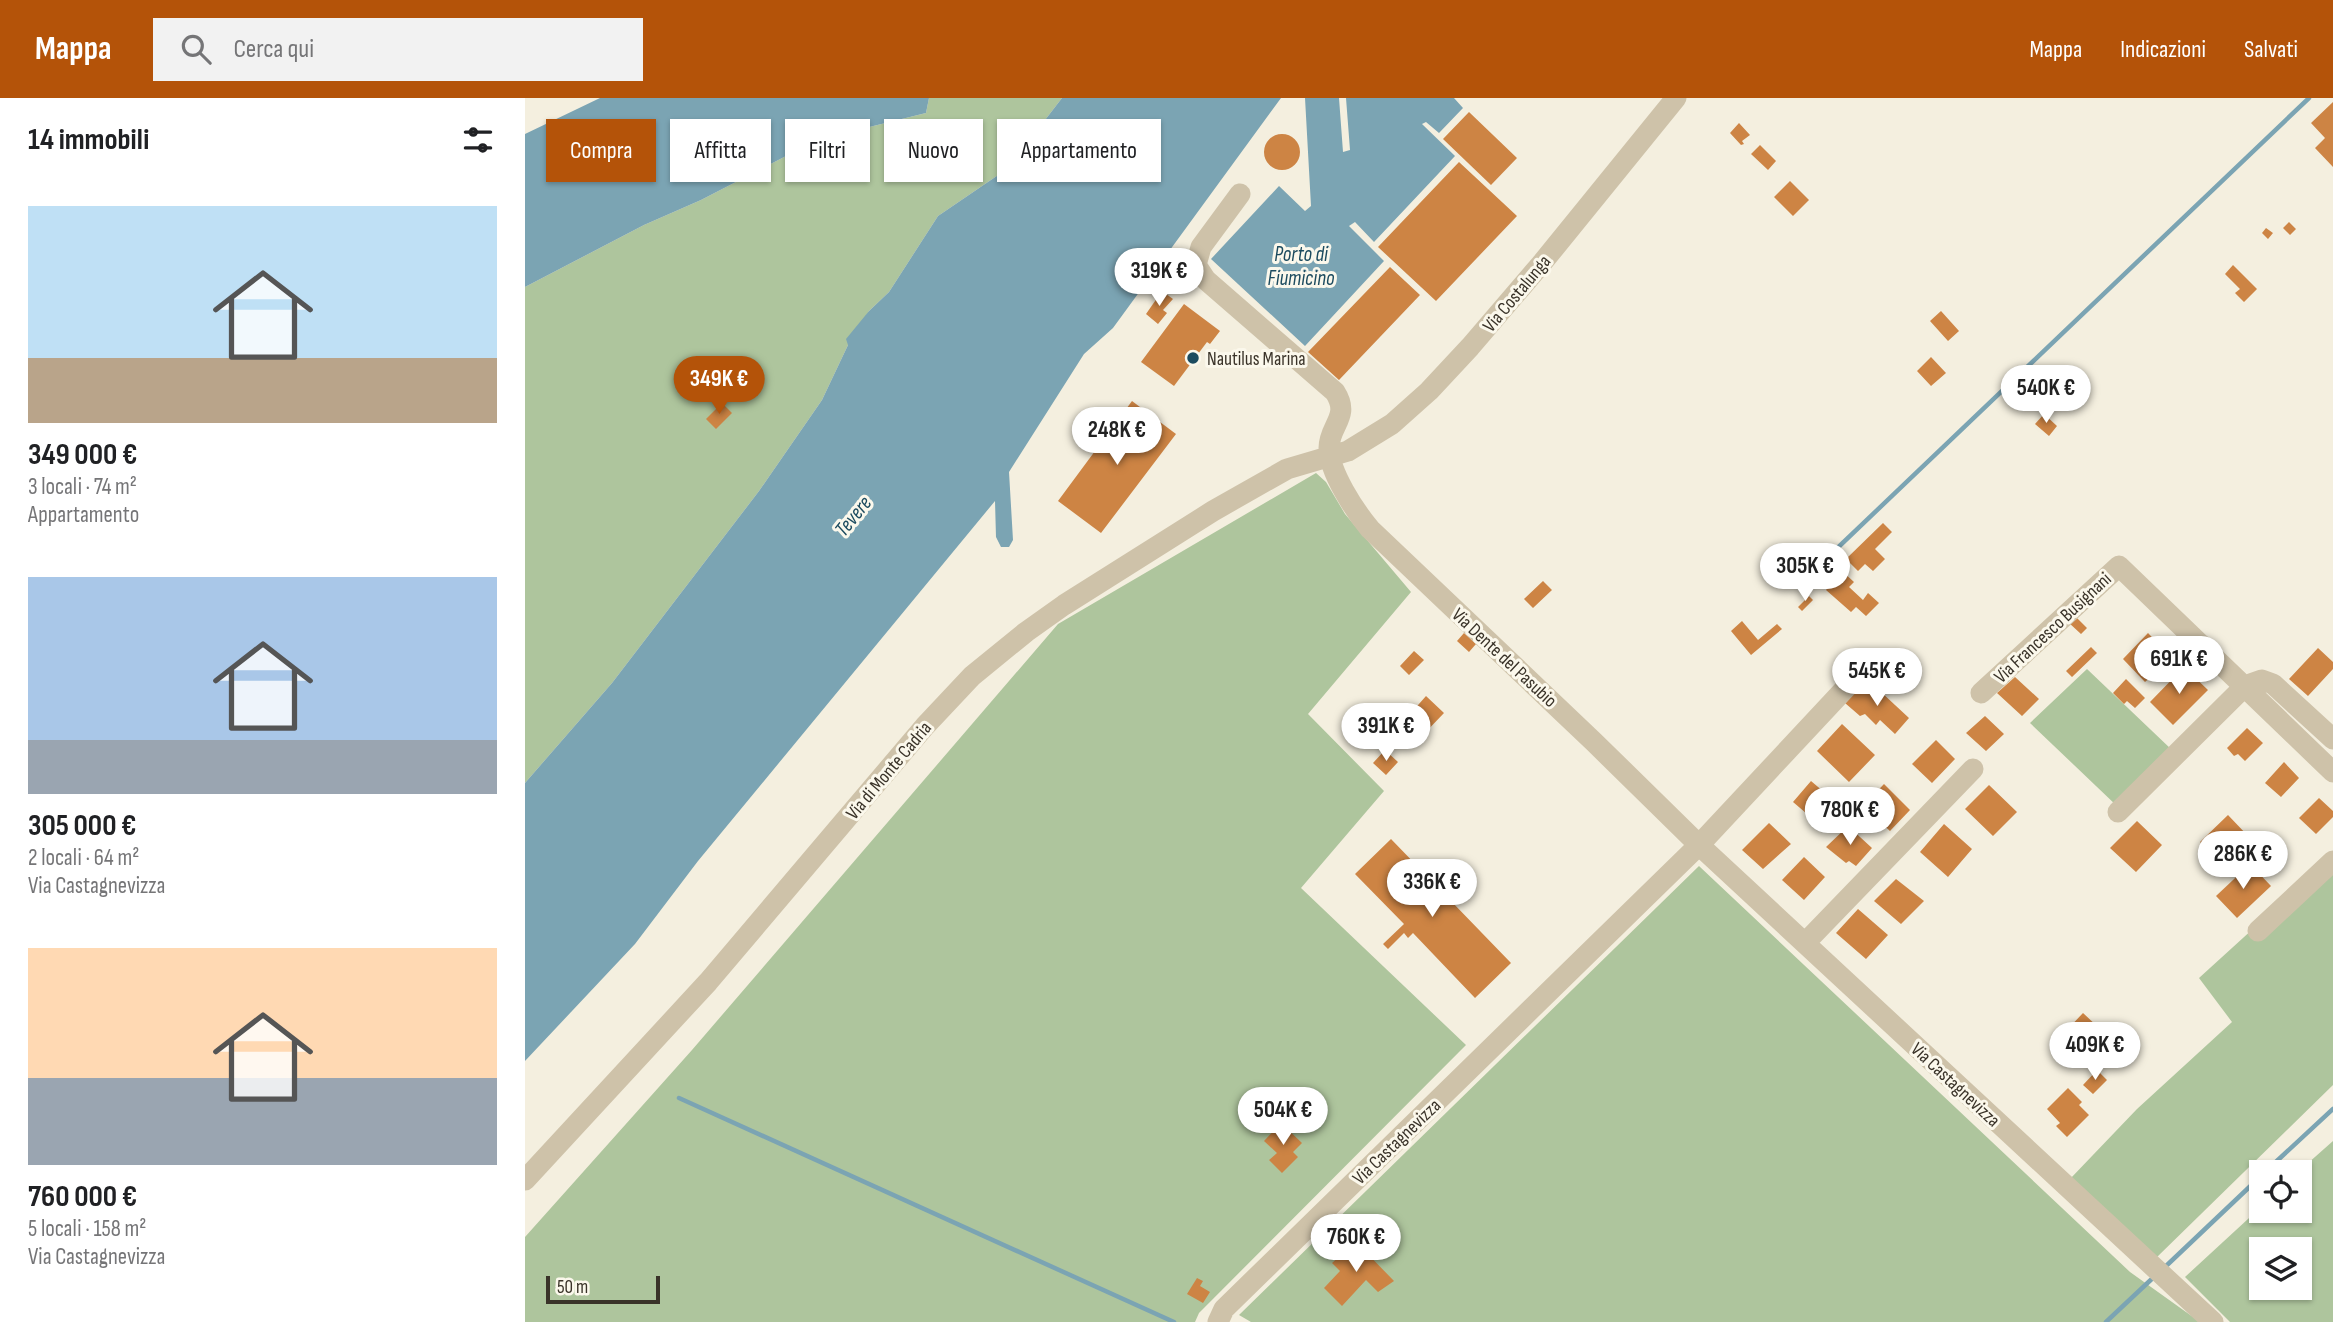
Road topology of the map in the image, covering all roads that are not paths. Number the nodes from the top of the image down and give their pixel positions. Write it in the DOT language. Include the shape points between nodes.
graph roads {
  1 [pos="1676,98"];
  2 [pos="1240,194"];
  3 [pos="1330,456"];
  4 [pos="1870,662"];
  5 [pos="2245,686"];
  6 [pos="1981,693"];
  7 [pos="2333,739"];
  8 [pos="2331,767"];
  9 [pos="1973,769"];
  10 [pos="2118,811"];
  11 [pos="1699,845"];
  12 [pos="2333,861"];
  13 [pos="2258,931"];
  14 [pos="1805,943"];
  15 [pos="525,1180"];
  16 [pos="1221,1316"];
  17 [pos="2213,1322"];
  1 -- 3 [label="street, Via Costalunga" via="1445,374 1384,430"];
  2 -- 3 [label="street" via="1201,247 1196,265 1206,280 1335,392 1341,409 1329,443"];
  3 -- 11 [label="street, Via Dente del Pasubio" via="1350,505 1370,529"];
  3 -- 15 [label="street, Via di Monte Cadria" via="1287,469 1155,547 1055,612 979,671 925,726 708,982"];
  4 -- 11 [label="street, Via Castagnevizza"];
  5 -- 6 [label="street, Via Francesco Busignani" via="2119,566"];
  5 -- 7 [label="street" via="2262,680 2273,684"];
  5 -- 8 [label="street, Via Francesco Busignani"];
  5 -- 10 [label="street"];
  9 -- 14 [label="street"];
  11 -- 14 [label="street, Via Castagnevizza"];
  11 -- 16 [label="street, Via Castagnevizza"];
  12 -- 13 [label="street"];
  14 -- 17 [label="street, Via Castagnevizza"];
}
